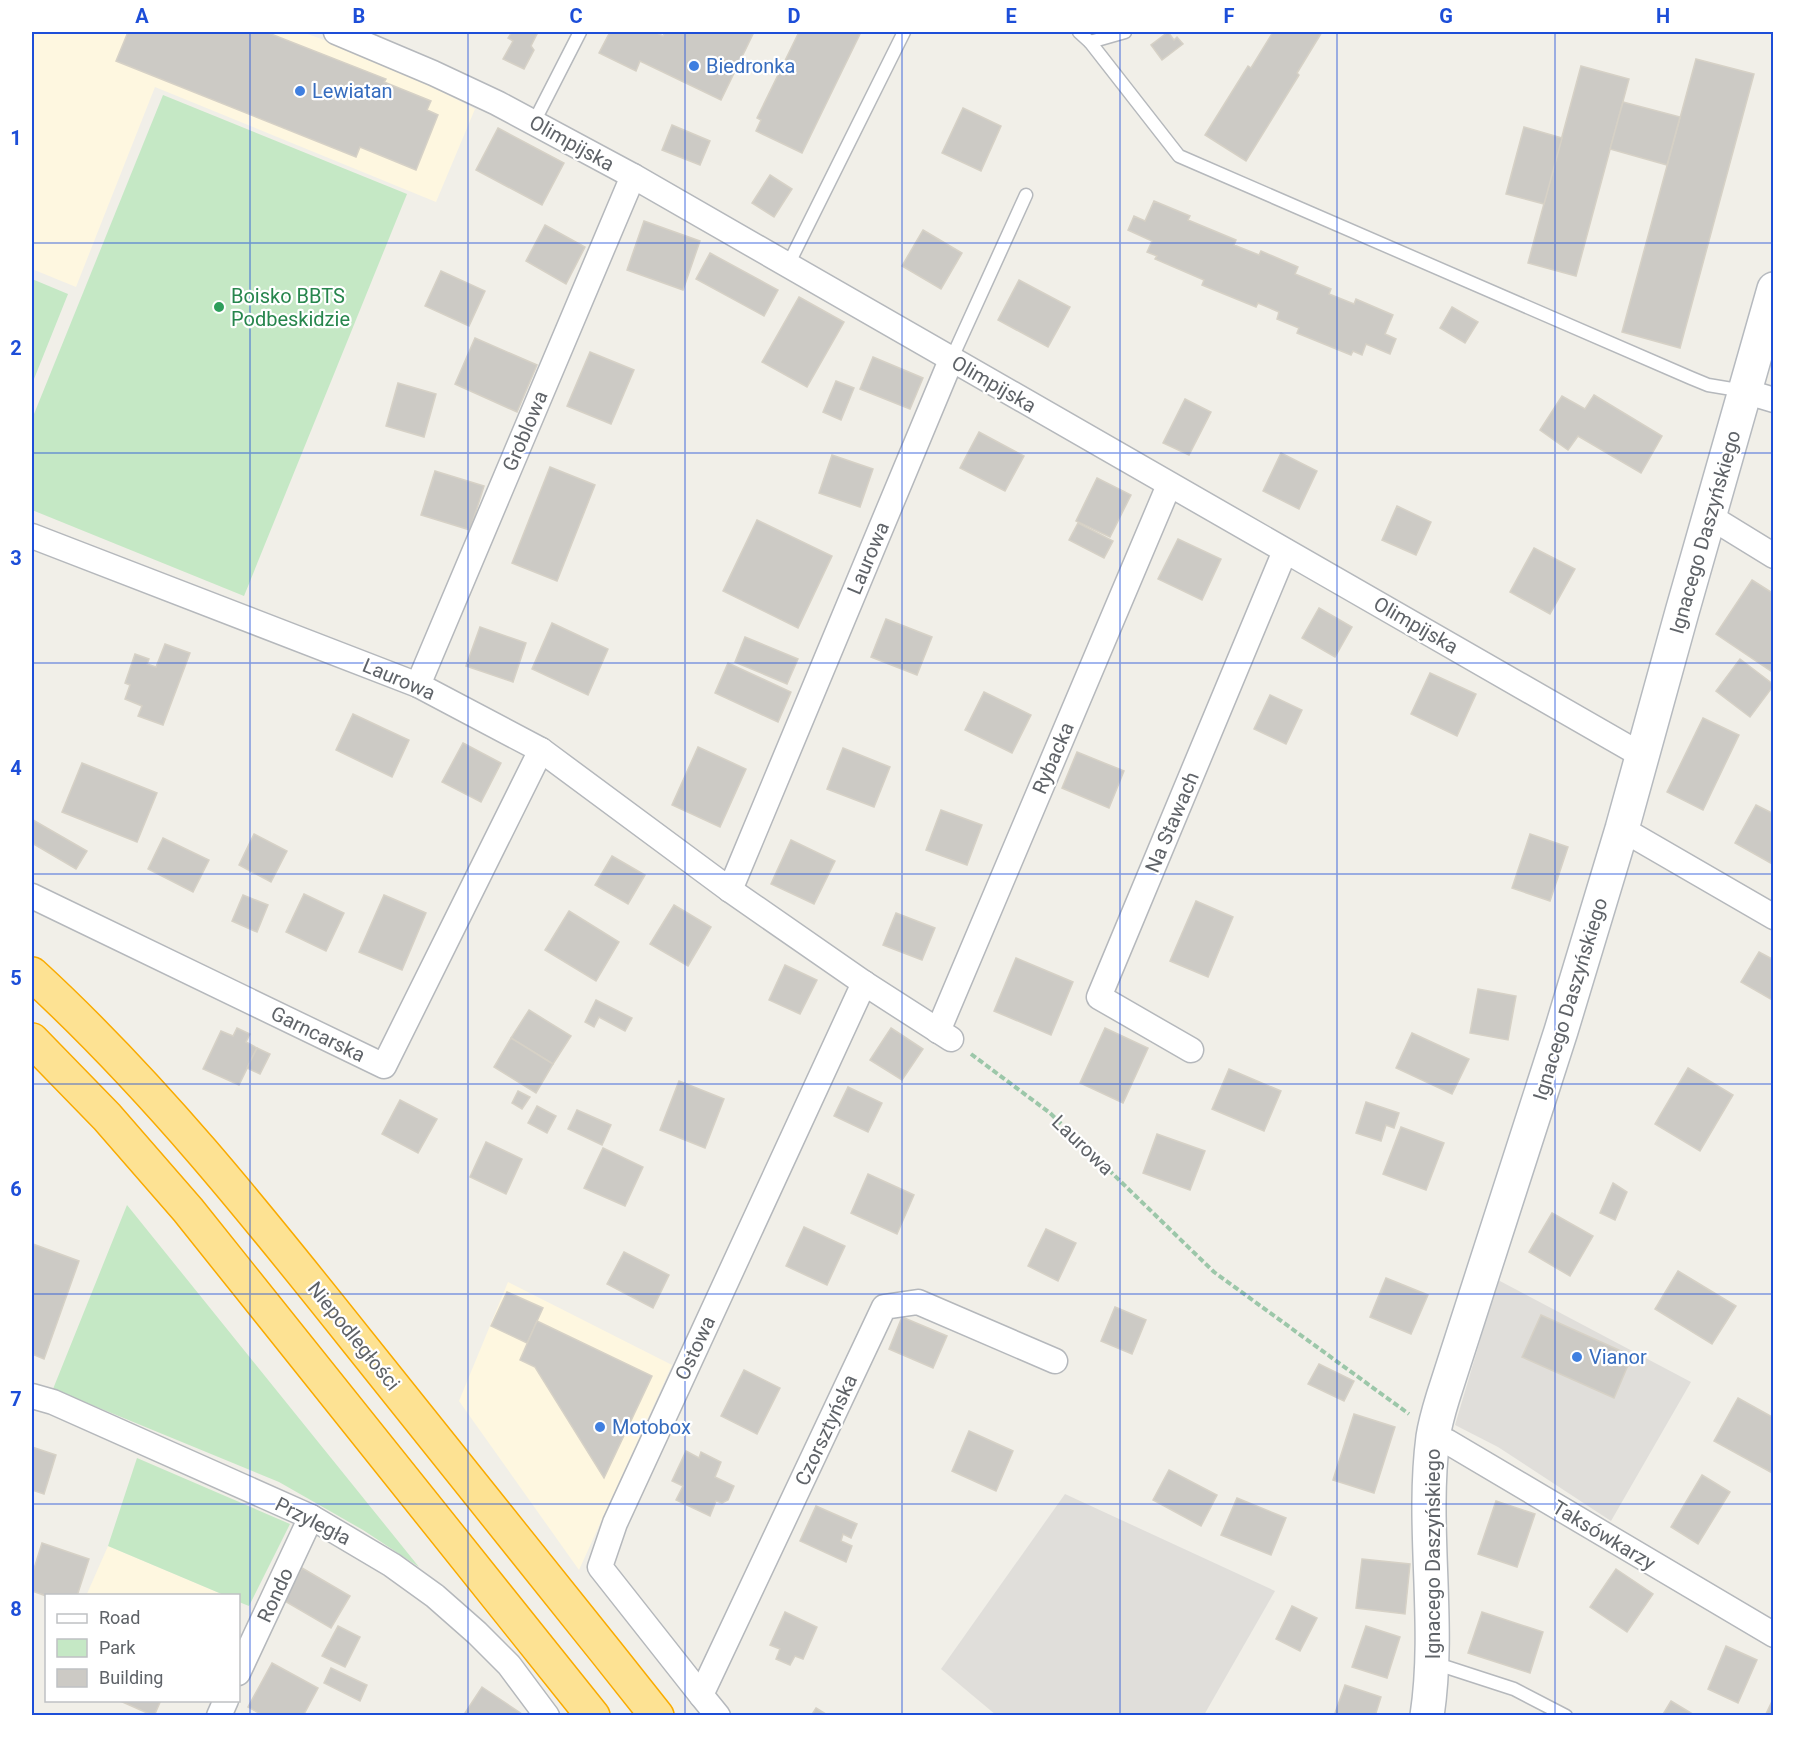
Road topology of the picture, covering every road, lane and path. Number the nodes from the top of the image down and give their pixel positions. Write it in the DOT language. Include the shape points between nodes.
graph roads {
  1 [pos="336,32"];
  2 [pos="580,32"];
  3 [pos="904,32"];
  4 [pos="1079,32"];
  5 [pos="1125,32"];
  6 [pos="1090,42"];
  7 [pos="534,122"];
  8 [pos="633,176"];
  9 [pos="1026,195"];
  10 [pos="788,265"];
  11 [pos="1773,289"];
  12 [pos="951,360"];
  13 [pos="1759,396"];
  14 [pos="1169,484"];
  15 [pos="1709,516"];
  16 [pos="32,536"];
  17 [pos="1285,550"];
  18 [pos="1773,555"];
  19 [pos="418,685"];
  20 [pos="541,750"];
  21 [pos="1643,756"];
  22 [pos="1622,829"];
  23 [pos="730,890"];
  24 [pos="32,896"];
  25 [pos="1773,917"];
  26 [pos="32,974"];
  27 [pos="864,983"];
  28 [pos="944,1035"];
  29 [pos="32,1040"];
  30 [pos="1191,1050"];
  31 [pos="1055,1361"];
  32 [pos="32,1396"];
  33 [pos="1422,1426"];
  34 [pos="311,1517"];
  35 [pos="1773,1635"];
  36 [pos="1432,1663"];
  37 [pos="240,1669"];
  38 [pos="702,1695"];
  39 [pos="225,1702"];
  40 [pos="219,1716"];
  41 [pos="547,1716"];
  42 [pos="593,1716"];
  43 [pos="657,1716"];
  44 [pos="718,1716"];
  45 [pos="1427,1716"];
  46 [pos="1566,1716"];
  1 -- 7 [label="street, Olimpijska" via="434,73"];
  2 -- 7 [label="lane"];
  3 -- 10 [label="lane"];
  4 -- 6 [label="lane"];
  5 -- 6 [label="lane"];
  6 -- 13 [label="lane" via="1179,156 1708,385"];
  7 -- 8 [label="street, Olimpijska"];
  8 -- 10 [label="street, Olimpijska"];
  8 -- 19 [label="street, Groblowa"];
  9 -- 12 [label="lane"];
  10 -- 12 [label="street, Olimpijska"];
  11 -- 13 [label="street, Ignacego Daszyńskiego"];
  12 -- 14 [label="street, Olimpijska"];
  12 -- 23 [label="street, Laurowa"];
  13 -- 15 [label="street, Ignacego Daszyńskiego"];
  14 -- 17 [label="street, Olimpijska"];
  14 -- 28 [label="street, Rybacka"];
  15 -- 18 [label="street"];
  15 -- 21 [label="street, Ignacego Daszyńskiego"];
  16 -- 19 [label="street, Laurowa"];
  17 -- 21 [label="street, Olimpijska"];
  17 -- 30 [label="street, Na Stawach" via="1099,997"];
  19 -- 20 [label="street, Laurowa"];
  20 -- 23 [label="street, Laurowa"];
  20 -- 24 [label="street, Garncarska" via="384,1066"];
  21 -- 22 [label="street, Ignacego Daszyńskiego"];
  22 -- 25 [label="street"];
  22 -- 33 [label="street, Ignacego Daszyńskiego" via="1446,1386"];
  23 -- 27 [label="street, Laurowa"];
  26 -- 43 [label="highway, Niepodległości" via="224,1176"];
  27 -- 28 [label="street, Laurowa"];
  27 -- 38 [label="street, Ostowa" via="615,1523 600,1567"];
  28 -- 33 [label="path, Laurowa" via="1050,1113 1214,1272"];
  29 -- 42 [label="highway" via="107,1117 188,1210"];
  31 -- 38 [label="street, Czorsztyńska" via="918,1302 884,1307"];
  32 -- 34 [label="street, Przyległa"];
  33 -- 35 [label="street, Taksówkarzy"];
  33 -- 36 [label="street, Ignacego Daszyńskiego" via="1430,1479"];
  34 -- 37 [label="street, Rondo"];
  34 -- 41 [label="street, Przyległa" via="392,1565 435,1596 508,1665"];
  36 -- 45 [label="street, Ignacego Daszyńskiego"];
  36 -- 46 [label="lane" via="1514,1689"];
  38 -- 44 [label="street"];
  39 -- 40 [label="street"];
}
